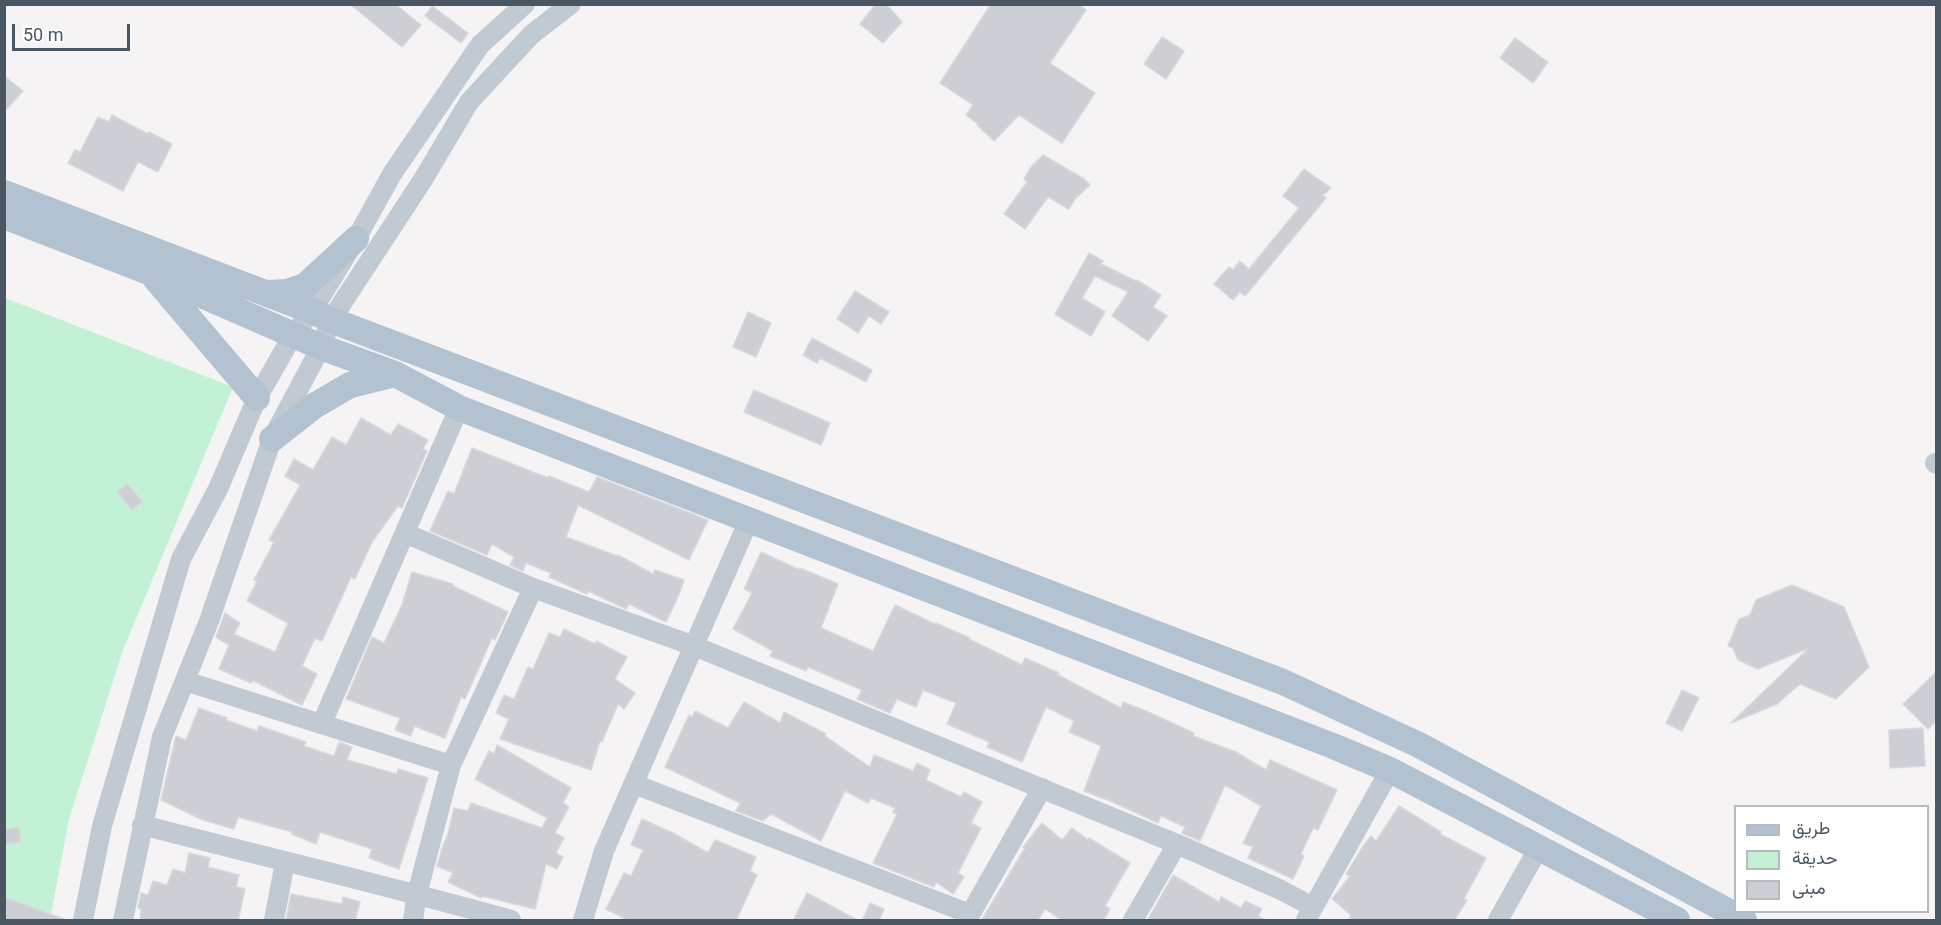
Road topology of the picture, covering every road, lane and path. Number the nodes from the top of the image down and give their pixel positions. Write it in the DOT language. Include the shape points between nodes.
graph roads {
  1 [pos="525,4"];
  2 [pos="571,4"];
  3 [pos="4,193"];
  4 [pos="4,216"];
  5 [pos="356,239"];
  6 [pos="151,273"];
  7 [pos="264,293"];
  8 [pos="321,316"];
  9 [pos="292,335"];
  10 [pos="321,347"];
  11 [pos="395,374"];
  12 [pos="257,398"];
  13 [pos="459,408"];
  14 [pos="272,439"];
  15 [pos="749,520"];
  16 [pos="405,533"];
  17 [pos="533,588"];
  18 [pos="694,646"];
  19 [pos="185,681"];
  20 [pos="322,723"];
  21 [pos="451,765"];
  22 [pos="1389,770"];
  23 [pos="634,784"];
  24 [pos="1042,788"];
  25 [pos="142,825"];
  26 [pos="1177,844"];
  27 [pos="1538,849"];
  28 [pos="285,862"];
  29 [pos="417,894"];
  30 [pos="1309,914"];
  31 [pos="969,917"];
  32 [pos="83,921"];
  33 [pos="123,921"];
  34 [pos="274,921"];
  35 [pos="413,921"];
  36 [pos="511,921"];
  37 [pos="583,921"];
  38 [pos="1133,921"];
  39 [pos="1498,921"];
  40 [pos="1677,921"];
  41 [pos="1744,921"];
  1 -- 5 [label="street" via="480,45 392,174"];
  2 -- 8 [label="street" via="532,34 469,102 423,178"];
  3 -- 7 [label="main road"];
  4 -- 6 [label="main road"];
  5 -- 7 [label="main road" via="306,286"];
  5 -- 8 [label="street"];
  6 -- 9 [label="main road"];
  6 -- 12 [label="main road"];
  7 -- 8 [label="main road"];
  8 -- 9 [label="street"];
  8 -- 10 [label="street"];
  8 -- 41 [label="main road" via="1283,682 1419,745"];
  9 -- 10 [label="main road"];
  9 -- 12 [label="street"];
  10 -- 11 [label="main road"];
  10 -- 14 [label="street"];
  11 -- 13 [label="main road"];
  11 -- 14 [label="main road" via="350,385 314,406"];
  12 -- 32 [label="street" via="218,489 181,559 102,826"];
  13 -- 15 [label="main road"];
  13 -- 16 [label="street"];
  14 -- 19 [label="street"];
  15 -- 18 [label="street"];
  15 -- 22 [label="main road"];
  16 -- 17 [label="street"];
  16 -- 20 [label="street"];
  17 -- 18 [label="street"];
  17 -- 21 [label="street"];
  18 -- 23 [label="street"];
  18 -- 24 [label="street"];
  19 -- 20 [label="street"];
  19 -- 25 [label="street" via="162,737"];
  20 -- 21 [label="street"];
  21 -- 29 [label="street"];
  22 -- 27 [label="main road"];
  22 -- 30 [label="street"];
  23 -- 31 [label="street"];
  23 -- 37 [label="street" via="604,851"];
  24 -- 26 [label="street"];
  24 -- 31 [label="street"];
  25 -- 28 [label="street"];
  25 -- 33 [label="street"];
  26 -- 30 [label="street" via="1281,890"];
  26 -- 38 [label="street"];
  27 -- 39 [label="street"];
  27 -- 40 [label="main road"];
  28 -- 29 [label="street"];
  28 -- 34 [label="street"];
  29 -- 35 [label="street"];
  29 -- 36 [label="street"];
}
